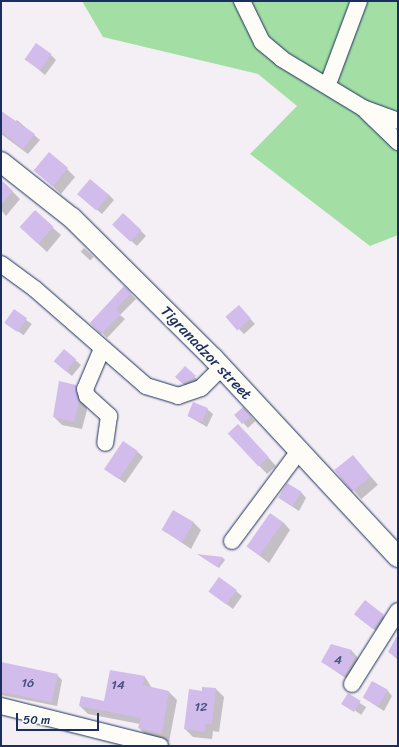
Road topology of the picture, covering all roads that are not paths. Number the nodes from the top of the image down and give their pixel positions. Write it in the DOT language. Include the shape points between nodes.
graph roads {
  1 [pos="242,1"];
  2 [pos="359,1"];
  3 [pos="328,84"];
  4 [pos="363,108"];
  5 [pos="398,121"];
  6 [pos="398,142"];
  7 [pos="1,163"];
  8 [pos="1,264"];
  9 [pos="102,349"];
  10 [pos="222,367"];
  11 [pos="105,443"];
  12 [pos="298,451"];
  13 [pos="232,541"];
  14 [pos="398,557"];
  15 [pos="398,611"];
  16 [pos="352,684"];
  17 [pos="1,706"];
  18 [pos="160,746"];
  1 -- 3 [label="street" via="262,42 282,59"];
  2 -- 3 [label="street"];
  3 -- 4 [label="street"];
  4 -- 5 [label="street"];
  4 -- 6 [label="street"];
  7 -- 10 [label="main road, Tigranadzor street" via="72,218"];
  8 -- 9 [label="street" via="35,289"];
  9 -- 10 [label="street" via="146,386 178,396 201,388"];
  9 -- 11 [label="street" via="85,389 87,396 109,416"];
  10 -- 12 [label="main road, Tigranadzor street"];
  12 -- 13 [label="street"];
  12 -- 14 [label="main road, Tigranadzor street"];
  15 -- 16 [label="street"];
  17 -- 18 [label="street"];
}
